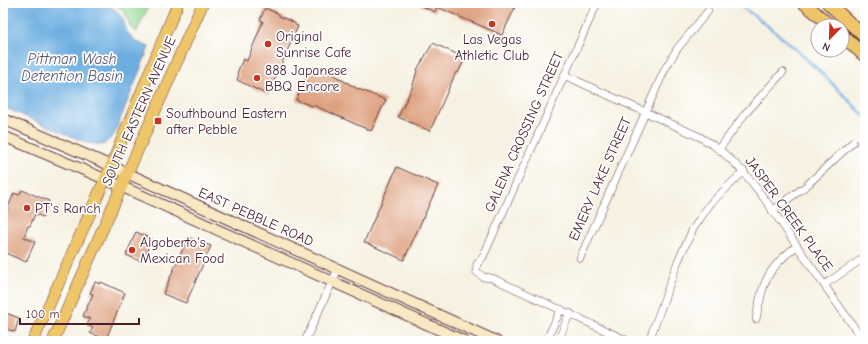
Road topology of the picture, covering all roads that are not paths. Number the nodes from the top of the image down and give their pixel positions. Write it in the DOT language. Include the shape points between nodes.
graph roads {
  1 [pos="178,3"];
  2 [pos="200,3"];
  3 [pos="203,3"];
  4 [pos="597,3"];
  5 [pos="804,3"];
  6 [pos="828,3"];
  7 [pos="708,11"];
  8 [pos="196,18"];
  9 [pos="822,18"];
  10 [pos="865,37"];
  11 [pos="850,42"];
  12 [pos="865,56"];
  13 [pos="783,72"];
  14 [pos="564,74"];
  15 [pos="645,111"];
  16 [pos="3,119"];
  17 [pos="3,136"];
  18 [pos="853,142"];
  19 [pos="720,148"];
  20 [pos="111,166"];
  21 [pos="744,171"];
  22 [pos="127,174"];
  23 [pos="105,179"];
  24 [pos="122,186"];
  25 [pos="772,211"];
  26 [pos="797,246"];
  27 [pos="865,257"];
  28 [pos="580,258"];
  29 [pos="338,269"];
  30 [pos="332,280"];
  31 [pos="824,285"];
  32 [pos="561,309"];
  33 [pos="570,313"];
  34 [pos="756,318"];
  35 [pos="33,341"];
  36 [pos="53,341"];
  37 [pos="305,341"];
  38 [pos="464,341"];
  39 [pos="496,341"];
  40 [pos="546,341"];
  41 [pos="558,341"];
  42 [pos="628,341"];
  43 [pos="649,341"];
  44 [pos="864,341"];
  1 -- 20 [label="main road, SOUTH EASTERN AVENUE"];
  2 -- 8 [label="main road"];
  3 -- 8 [label="main road, SOUTH EASTERN AVENUE"];
  4 -- 14 [label="street, GALENA CROSSING STREET"];
  5 -- 9 [label="highway"];
  6 -- 10 [label="highway"];
  7 -- 15 [label="street, EMERY LAKE STREET" via="671,58"];
  8 -- 22 [label="main road, SOUTH EASTERN AVENUE"];
  11 -- 12 [label="highway"];
  13 -- 19 [label="street" via="744,115"];
  14 -- 15 [label="street, JASPER CREEK PLACE"];
  14 -- 32 [label="street, GALENA CROSSING STREET" via="476,271"];
  15 -- 19 [label="street, JASPER CREEK PLACE"];
  15 -- 28 [label="street, EMERY LAKE STREET"];
  16 -- 20 [label="main road, EAST PEBBLE ROAD"];
  17 -- 23 [label="main road, EAST PEBBLE ROAD"];
  18 -- 25 [label="street" via="806,186"];
  19 -- 21 [label="street, JASPER CREEK PLACE"];
  20 -- 22 [label="main road, EAST PEBBLE ROAD"];
  20 -- 23 [label="main road, SOUTH EASTERN AVENUE"];
  21 -- 25 [label="street, JASPER CREEK PLACE"];
  21 -- 43 [label="street" via="710,204 693,228 678,261"];
  22 -- 24 [label="main road, SOUTH EASTERN AVENUE"];
  22 -- 29 [label="main road, EAST PEBBLE ROAD"];
  23 -- 24 [label="main road, EAST PEBBLE ROAD"];
  23 -- 35 [label="main road, SOUTH EASTERN AVENUE"];
  24 -- 30 [label="main road, EAST PEBBLE ROAD"];
  24 -- 36 [label="main road, SOUTH EASTERN AVENUE"];
  25 -- 26 [label="street, JASPER CREEK PLACE"];
  26 -- 31 [label="street, JASPER CREEK PLACE"];
  26 -- 34 [label="street" via="780,258 770,271 761,293"];
  27 -- 31 [label="street"];
  29 -- 30 [label="street"];
  29 -- 39 [label="main road, EAST PEBBLE ROAD"];
  30 -- 37 [label="street"];
  30 -- 38 [label="main road, EAST PEBBLE ROAD"];
  31 -- 44 [label="street, JASPER CREEK PLACE"];
  32 -- 33 [label="street"];
  32 -- 40 [label="street"];
  33 -- 41 [label="street"];
  33 -- 42 [label="street"];
}
